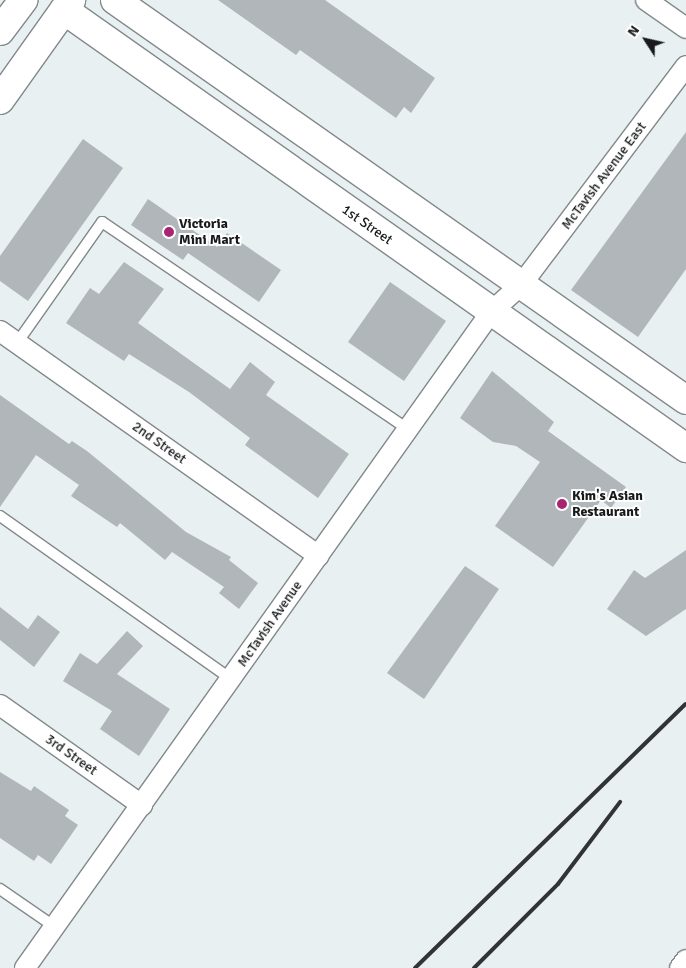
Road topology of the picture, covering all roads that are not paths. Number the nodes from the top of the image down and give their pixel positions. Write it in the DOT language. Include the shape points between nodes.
graph roads {
  1 [pos="23,0"];
  2 [pos="115,0"];
  3 [pos="646,0"];
  4 [pos="61,3"];
  5 [pos="686,28"];
  6 [pos="0,31"];
  7 [pos="686,66"];
  8 [pos="0,100"];
  9 [pos="521,285"];
  10 [pos="491,312"];
  11 [pos="0,331"];
  12 [pos="17,343"];
  13 [pos="686,400"];
  14 [pos="408,429"];
  15 [pos="686,448"];
  16 [pos="0,516"];
  17 [pos="319,556"];
  18 [pos="231,679"];
  19 [pos="0,705"];
  20 [pos="142,805"];
  21 [pos="0,889"];
  22 [pos="55,927"];
  23 [pos="686,960"];
  24 [pos="25,968"];
  25 [pos="680,968"];
  1 -- 6 [label="main road"];
  2 -- 9 [label="main road"];
  3 -- 5 [label="street"];
  4 -- 8 [label="main road"];
  4 -- 10 [label="main road, 1st Street"];
  7 -- 9 [label="street, McTavish Avenue East"];
  9 -- 10 [label="street, McTavish Avenue"];
  9 -- 13 [label="main road"];
  10 -- 14 [label="street, McTavish Avenue"];
  10 -- 15 [label="main road, 1st Street"];
  11 -- 12 [label="street, 2nd Street"];
  12 -- 14 [label="lane" via="102,222"];
  12 -- 17 [label="street, 2nd Street"];
  14 -- 17 [label="street, McTavish Avenue"];
  16 -- 18 [label="lane"];
  17 -- 18 [label="street, McTavish Avenue"];
  18 -- 20 [label="street, McTavish Avenue"];
  19 -- 20 [label="street, 3rd Street"];
  20 -- 22 [label="street, McTavish Avenue"];
  21 -- 22 [label="lane"];
  22 -- 24 [label="street, McTavish Avenue"];
  23 -- 25 [label="street"];
}
